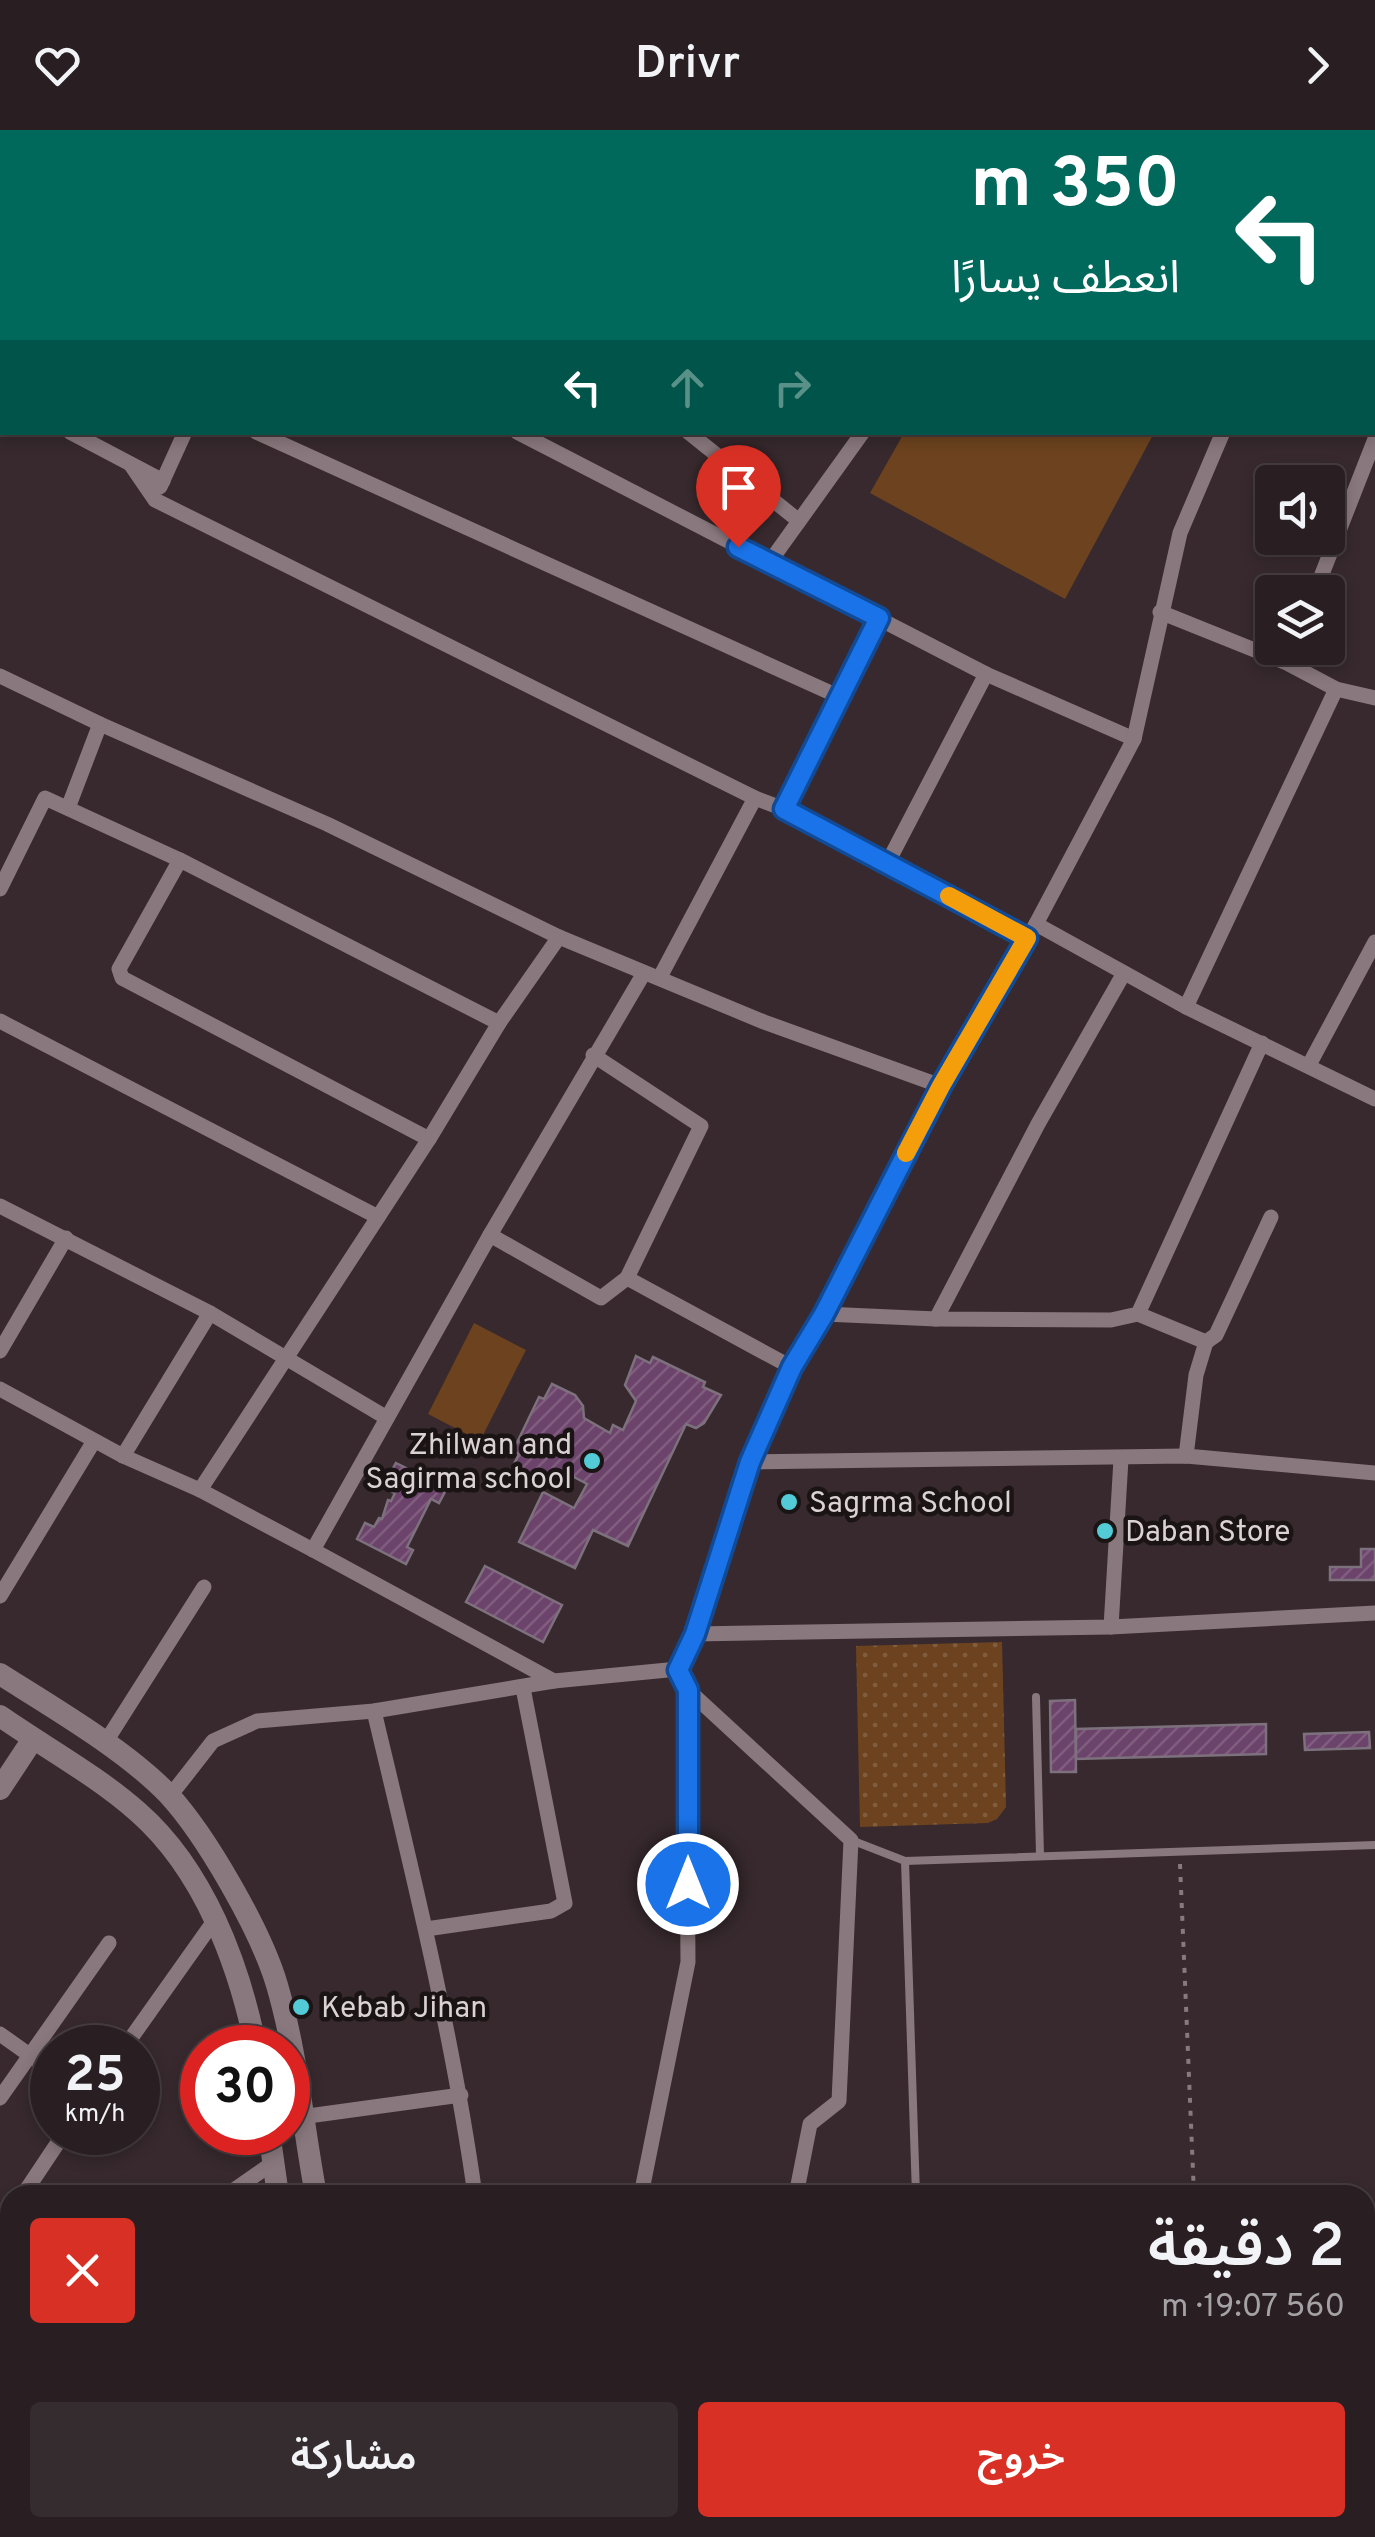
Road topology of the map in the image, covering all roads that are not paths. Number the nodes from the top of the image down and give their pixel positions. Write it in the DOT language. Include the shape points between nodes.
graph roads {
  1 [pos="76,435"];
  2 [pos="184,435"];
  3 [pos="263,435"];
  4 [pos="523,435"];
  5 [pos="692,435"];
  6 [pos="861,435"];
  7 [pos="1222,435"];
  8 [pos="1375,440"];
  9 [pos="131,465"];
  10 [pos="163,482"];
  11 [pos="155,500"];
  12 [pos="799,521"];
  13 [pos="769,563"];
  14 [pos="1322,575"];
  15 [pos="1160,612"];
  16 [pos="879,618"];
  17 [pos="1255,644"];
  18 [pos="1303,665"];
  19 [pos="986,674"];
  20 [pos="0,676"];
  21 [pos="1336,689"];
  22 [pos="842,698"];
  23 [pos="1375,698"];
  24 [pos="100,724"];
  25 [pos="1134,738"];
  26 [pos="755,798"];
  27 [pos="68,808"];
  28 [pos="784,809"];
  29 [pos="180,860"];
  30 [pos="887,864"];
  31 [pos="0,889"];
  32 [pos="1032,931"];
  33 [pos="559,937"];
  34 [pos="1375,942"];
  35 [pos="1124,973"];
  36 [pos="652,975"];
  37 [pos="1186,1007"];
  38 [pos="0,1020"];
  39 [pos="498,1023"];
  40 [pos="1262,1042"];
  41 [pos="594,1055"];
  42 [pos="1309,1065"];
  43 [pos="941,1086"];
  44 [pos="1375,1098"];
  45 [pos="429,1139"];
  46 [pos="0,1206"];
  47 [pos="378,1217"];
  48 [pos="1271,1217"];
  49 [pos="490,1235"];
  50 [pos="66,1238"];
  51 [pos="626,1278"];
  52 [pos="210,1313"];
  53 [pos="824,1314"];
  54 [pos="1138,1314"];
  55 [pos="936,1319"];
  56 [pos="1206,1342"];
  57 [pos="0,1352"];
  58 [pos="288,1357"];
  59 [pos="792,1367"];
  60 [pos="0,1389"];
  61 [pos="387,1418"];
  62 [pos="94,1441"];
  63 [pos="123,1456"];
  64 [pos="1186,1456"];
  65 [pos="1121,1460"];
  66 [pos="750,1462"];
  67 [pos="1375,1473"];
  68 [pos="200,1490"];
  69 [pos="313,1550"];
  70 [pos="204,1587"];
  71 [pos="0,1596"];
  72 [pos="1375,1613"];
  73 [pos="1110,1627"];
  74 [pos="695,1634"];
  75 [pos="678,1670"];
  76 [pos="0,1674"];
  77 [pos="554,1681"];
  78 [pos="523,1688"];
  79 [pos="688,1690"];
  80 [pos="1036,1698"];
  81 [pos="374,1710"];
  82 [pos="0,1716"];
  83 [pos="33,1739"];
  84 [pos="105,1743"];
  85 [pos="0,1789"];
  86 [pos="170,1796"];
  87 [pos="851,1840"];
  88 [pos="1375,1845"];
  89 [pos="1040,1855"];
  90 [pos="905,1861"];
  91 [pos="214,1921"];
  92 [pos="426,1928"];
  93 [pos="109,1943"];
  94 [pos="51,2025"];
  95 [pos="140,2025"];
  96 [pos="251,2025"];
  97 [pos="287,2025"];
  98 [pos="0,2034"];
  99 [pos="30,2054"];
  100 [pos="461,2095"];
  101 [pos="0,2098"];
  102 [pos="310,2116"];
  103 [pos="50,2155"];
  104 [pos="273,2155"];
  105 [pos="308,2155"];
  106 [pos="274,2162"];
  107 [pos="30,2185"];
  108 [pos="241,2185"];
  109 [pos="277,2185"];
  110 [pos="314,2185"];
  111 [pos="474,2185"];
  112 [pos="643,2185"];
  113 [pos="798,2185"];
  114 [pos="916,2185"];
  1 -- 9 [label="street"];
  2 -- 10 [label="street"];
  3 -- 22 [label="street"];
  4 -- 13 [label="street"];
  5 -- 12 [label="street"];
  6 -- 12 [label="street"];
  7 -- 15 [label="street" via="1180,532"];
  8 -- 14 [label="street"];
  9 -- 10 [label="street"];
  9 -- 11 [label="street"];
  10 -- 11 [label="street"];
  11 -- 26 [label="street"];
  12 -- 13 [label="street"];
  13 -- 16 [label="street"];
  15 -- 17 [label="street"];
  15 -- 25 [label="street"];
  16 -- 19 [label="street"];
  16 -- 22 [label="street"];
  18 -- 21 [label="street"];
  19 -- 25 [label="street"];
  19 -- 30 [label="street"];
  20 -- 24 [label="street"];
  21 -- 23 [label="street"];
  21 -- 37 [label="street"];
  22 -- 28 [label="street"];
  24 -- 27 [label="street"];
  24 -- 33 [label="street"];
  25 -- 32 [label="street"];
  26 -- 28 [label="street"];
  26 -- 36 [label="street"];
  27 -- 29 [label="street"];
  27 -- 31 [label="street" via="45,798"];
  28 -- 30 [label="street"];
  29 -- 39 [label="street"];
  29 -- 45 [label="street" via="119,969 122,978"];
  30 -- 32 [label="street"];
  32 -- 35 [label="street"];
  32 -- 43 [label="street"];
  33 -- 36 [label="street"];
  33 -- 39 [label="street"];
  34 -- 42 [label="street"];
  35 -- 37 [label="street"];
  35 -- 55 [label="street"];
  36 -- 41 [label="street"];
  36 -- 43 [label="street"];
  37 -- 40 [label="street"];
  38 -- 47 [label="street"];
  39 -- 45 [label="street"];
  40 -- 42 [label="street"];
  40 -- 54 [label="street"];
  41 -- 49 [label="street"];
  41 -- 51 [label="street" via="700,1126"];
  42 -- 44 [label="street"];
  43 -- 53 [label="street"];
  45 -- 47 [label="street"];
  46 -- 50 [label="street"];
  47 -- 58 [label="street"];
  48 -- 56 [label="street" via="1216,1334"];
  49 -- 51 [label="street" via="601,1298"];
  49 -- 61 [label="street"];
  50 -- 52 [label="street"];
  50 -- 57 [label="street"];
  51 -- 59 [label="street"];
  52 -- 58 [label="street"];
  52 -- 63 [label="street"];
  53 -- 55 [label="street"];
  53 -- 59 [label="street"];
  54 -- 55 [label="street" via="1111,1320"];
  54 -- 56 [label="street"];
  56 -- 64 [label="street"];
  58 -- 61 [label="street"];
  58 -- 68 [label="street"];
  59 -- 66 [label="street"];
  60 -- 62 [label="street"];
  61 -- 69 [label="street"];
  62 -- 63 [label="street"];
  62 -- 71 [label="street"];
  63 -- 68 [label="street"];
  64 -- 65 [label="street"];
  64 -- 67 [label="street"];
  65 -- 66 [label="street"];
  65 -- 73 [label="street"];
  66 -- 74 [label="street"];
  68 -- 69 [label="street"];
  69 -- 77 [label="street"];
  70 -- 84 [label="street"];
  72 -- 73 [label="street"];
  73 -- 74 [label="street"];
  74 -- 75 [label="street"];
  75 -- 77 [label="street"];
  75 -- 79 [label="street"];
  76 -- 84 [label="street"];
  77 -- 78 [label="street"];
  78 -- 81 [label="street"];
  78 -- 92 [label="street" via="565,1903 551,1912"];
  79 -- 87 [label="street"];
  79 -- 112 [label="street" via="688,1962"];
  80 -- 89 [label="lane"];
  81 -- 86 [label="street" via="283,1716 233,1730 212,1741"];
  81 -- 92 [label="street"];
  82 -- 83 [label="street"];
  83 -- 85 [label="street"];
  83 -- 91 [label="street" via="140,1814 192,1880"];
  84 -- 86 [label="street"];
  86 -- 97 [label="street" via="212,1853 269,1962"];
  87 -- 90 [label="lane"];
  87 -- 113 [label="street" via="840,2101 810,2124"];
  88 -- 89 [label="lane"];
  89 -- 90 [label="lane"];
  90 -- 114 [label="lane"];
  91 -- 95 [label="street"];
  91 -- 96 [label="street" via="243,1986"];
  92 -- 100 [label="street"];
  93 -- 94 [label="street"];
  98 -- 99 [label="street"];
  99 -- 101 [label="street"];
  100 -- 102 [label="street"];
  100 -- 111 [label="street"];
  103 -- 107 [label="street"];
  104 -- 106 [label="street"];
  105 -- 110 [label="street"];
  106 -- 108 [label="street"];
  106 -- 109 [label="street"];
}
